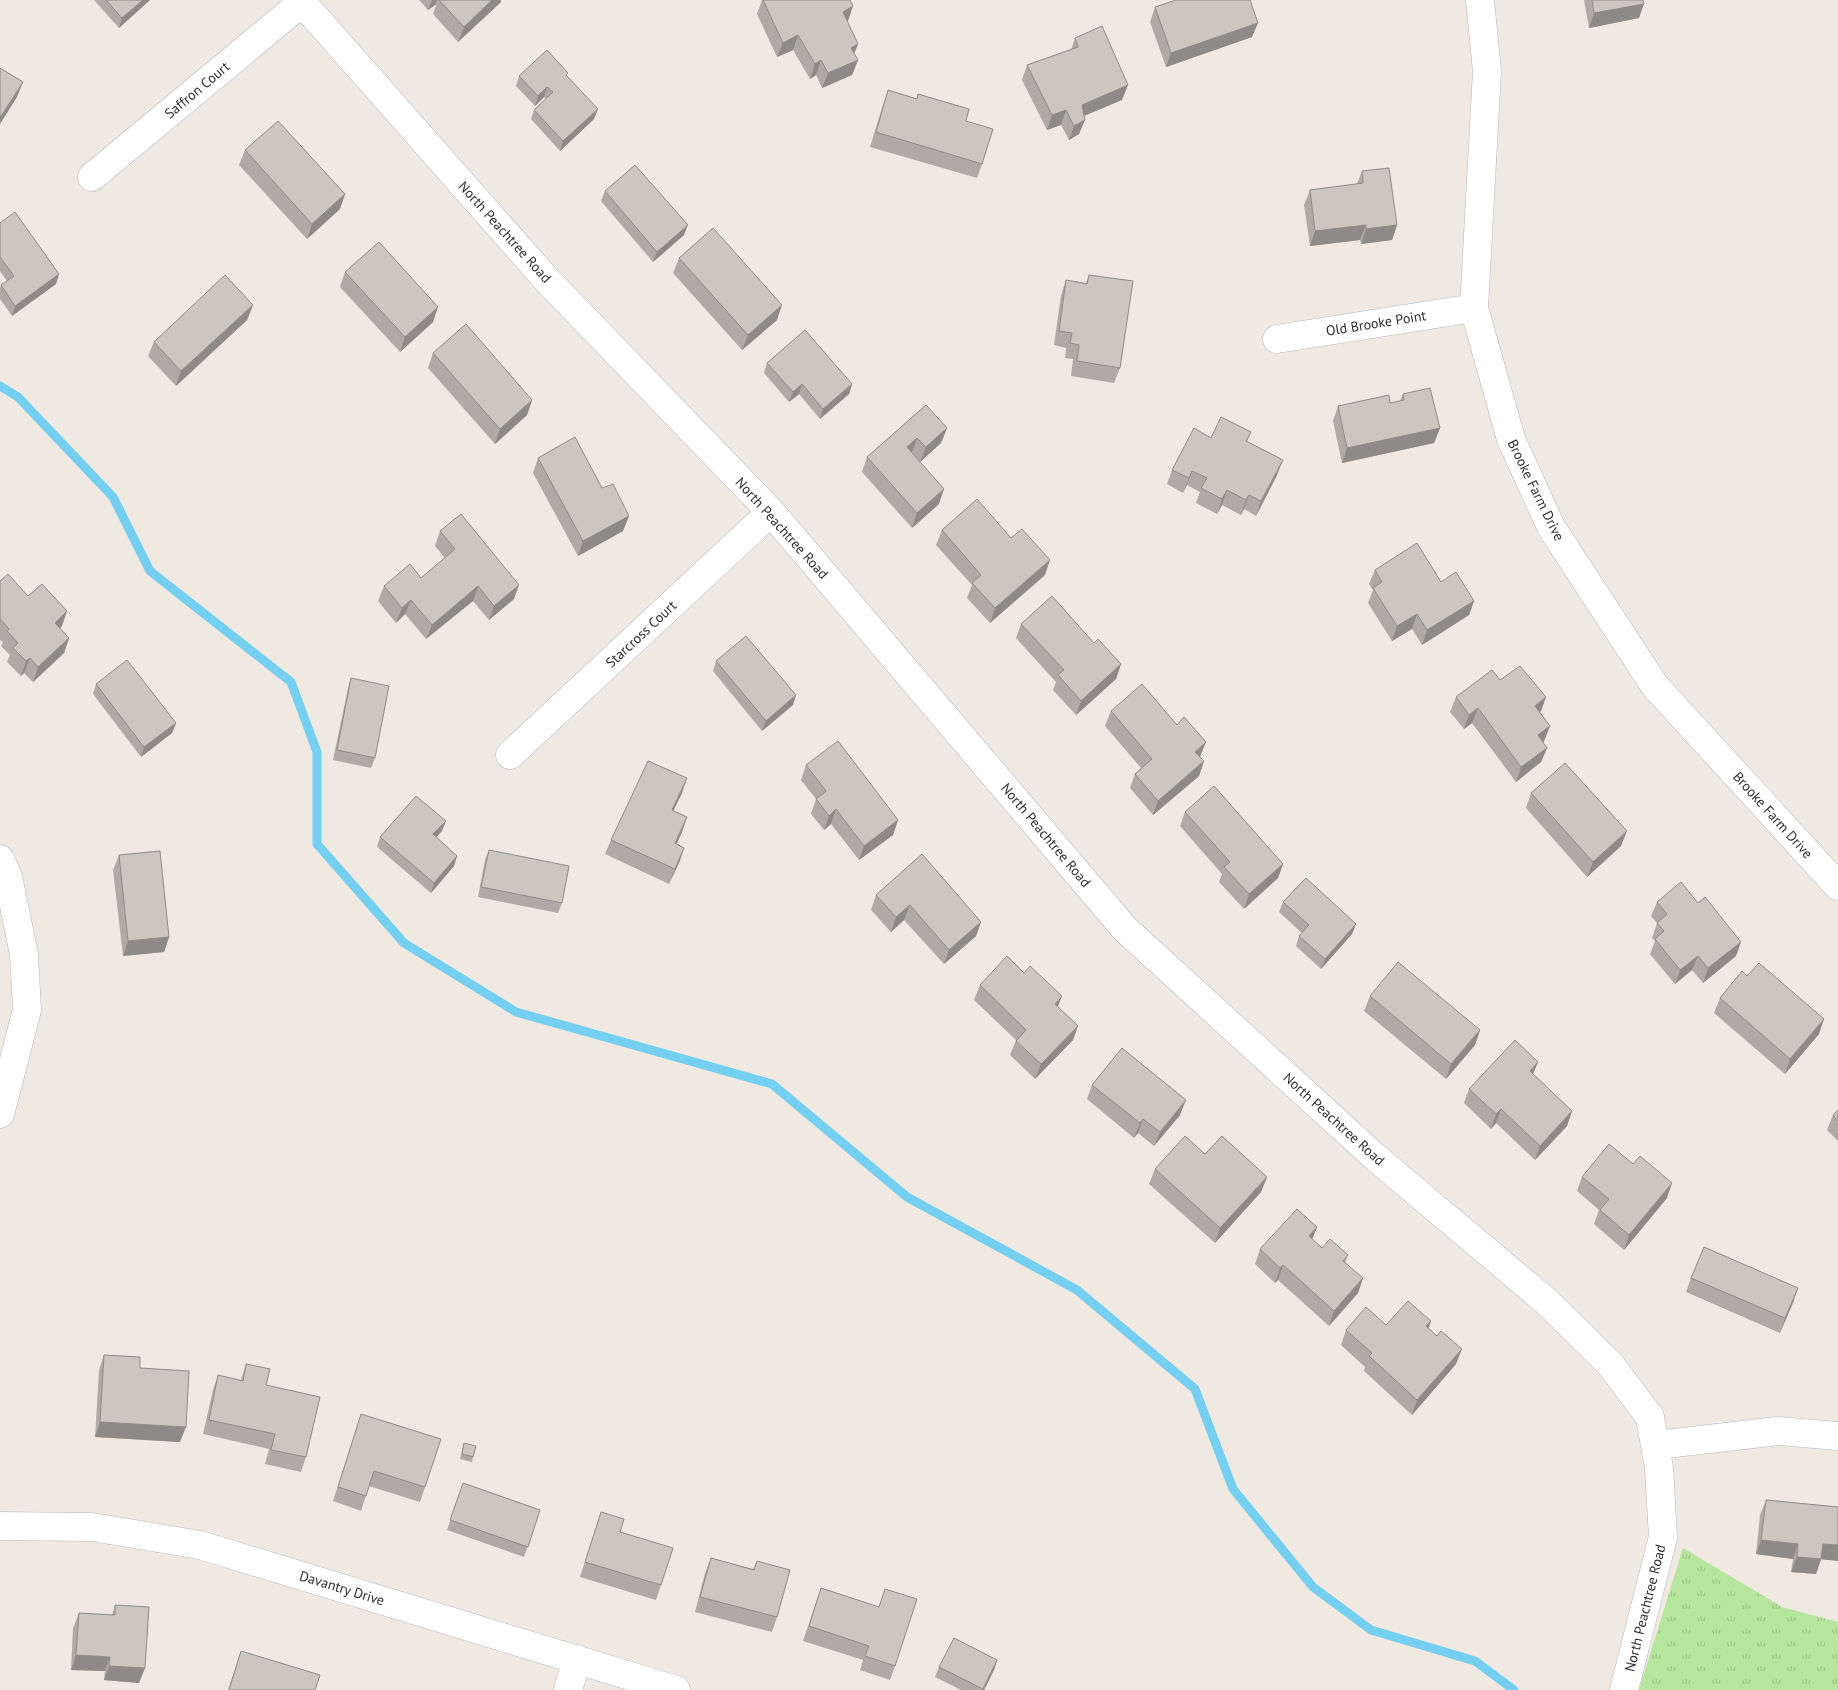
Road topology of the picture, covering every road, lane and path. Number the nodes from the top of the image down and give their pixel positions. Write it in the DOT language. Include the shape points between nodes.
graph roads {
  1 [pos="1480,0"];
  2 [pos="303,1"];
  3 [pos="92,177"];
  4 [pos="1474,308"];
  5 [pos="1277,339"];
  6 [pos="771,512"];
  7 [pos="510,755"];
  8 [pos="0,859"];
  9 [pos="1838,886"];
  10 [pos="0,1114"];
  11 [pos="1838,1436"];
  12 [pos="1657,1445"];
  13 [pos="0,1526"];
  14 [pos="577,1659"];
  15 [pos="568,1690"];
  16 [pos="676,1690"];
  17 [pos="1624,1690"];
  1 -- 4 [label="street, Brooke Farm Drive" via="1487,71"];
  2 -- 3 [label="street, Saffron Court"];
  2 -- 6 [label="street, North Peachtree Road" via="547,280"];
  4 -- 5 [label="street, Old Brooke Point"];
  4 -- 9 [label="street, Brooke Farm Drive" via="1511,439 1551,527 1655,686"];
  6 -- 7 [label="street, Starcross Court"];
  6 -- 12 [label="street, North Peachtree Road" via="1126,929 1374,1157 1547,1302 1610,1364 1627,1386 1650,1417"];
  8 -- 10 [label="street" via="8,878 24,954 27,1010"];
  11 -- 12 [label="street" via="1778,1431"];
  12 -- 17 [label="street, North Peachtree Road" via="1663,1537"];
  13 -- 14 [label="street, Davantry Drive" via="92,1527 200,1544"];
  14 -- 15 [label="street"];
  14 -- 16 [label="street, Davantry Drive"];
}
